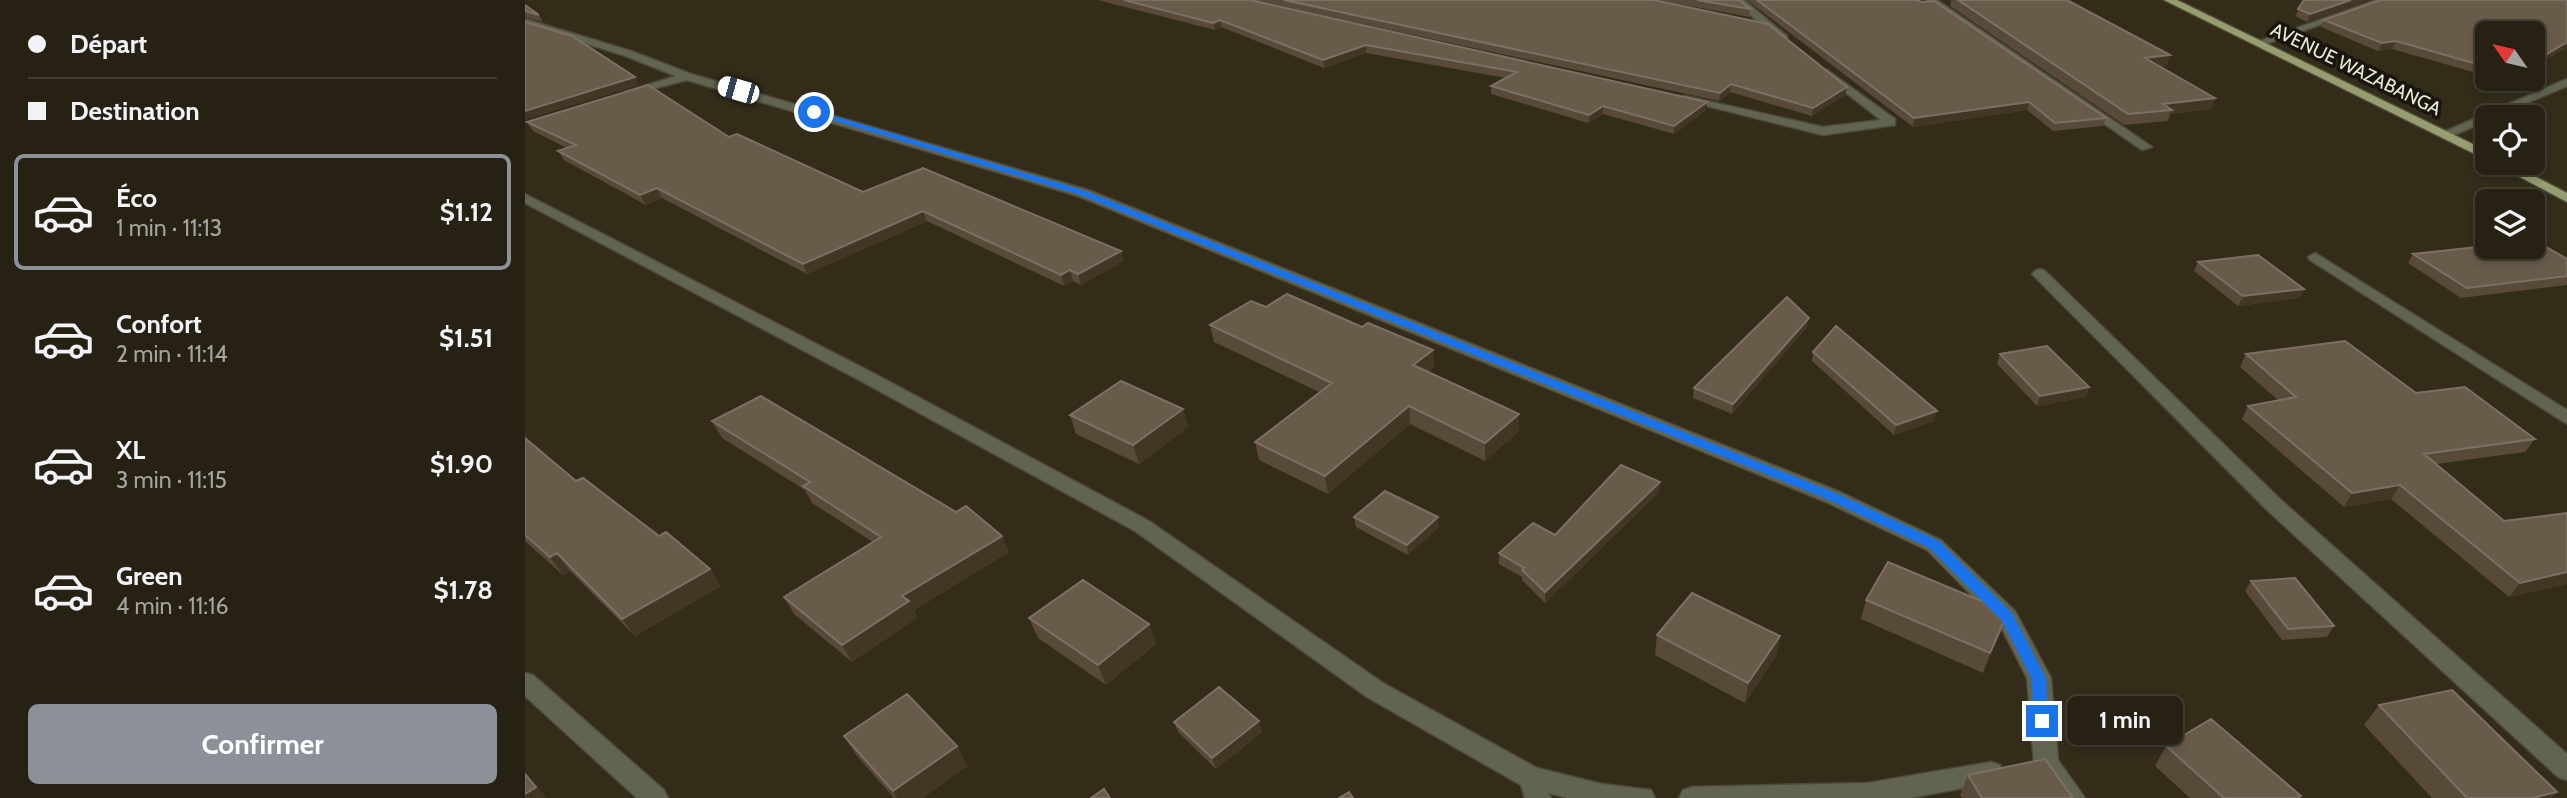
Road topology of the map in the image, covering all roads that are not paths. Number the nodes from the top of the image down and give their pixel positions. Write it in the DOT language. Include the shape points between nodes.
graph roads {
  1 [pos="1738,0"];
  2 [pos="1931,0"];
  3 [pos="2169,0"];
  4 [pos="2385,0"];
  5 [pos="1742,21"];
  6 [pos="525,22"];
  7 [pos="1767,26"];
  8 [pos="1788,42"];
  9 [pos="2259,43"];
  10 [pos="1819,66"];
  11 [pos="687,76"];
  12 [pos="2567,82"];
  13 [pos="1673,97"];
  14 [pos="613,99"];
  15 [pos="2445,134"];
  16 [pos="2147,146"];
  17 [pos="2475,150"];
  18 [pos="2523,175"];
  19 [pos="525,198"];
  20 [pos="2567,198"];
  21 [pos="2315,257"];
  22 [pos="2040,274"];
  23 [pos="2567,418"];
  24 [pos="525,682"];
  25 [pos="2046,763"];
  26 [pos="2567,769"];
  27 [pos="1535,788"];
  28 [pos="655,798"];
  29 [pos="1642,798"];
  30 [pos="1692,798"];
  31 [pos="2072,798"];
  1 -- 7 [label="street"];
  2 -- 16 [label="street"];
  3 -- 9 [label="main road, AVENUE WAZABANGA"];
  4 -- 9 [label="street"];
  5 -- 7 [label="street"];
  6 -- 11 [label="street"];
  7 -- 8 [label="street"];
  9 -- 15 [label="main road, AVENUE WAZABANGA"];
  10 -- 13 [label="street" via="1891,122 1823,131"];
  11 -- 14 [label="street"];
  11 -- 25 [label="street" via="1083,193 1833,497 1934,545 2007,617 2039,678"];
  12 -- 15 [label="street"];
  15 -- 17 [label="main road, AVENUE WAZABANGA"];
  18 -- 20 [label="main road"];
  19 -- 27 [label="street" via="1142,526 1375,690"];
  21 -- 23 [label="street"];
  22 -- 26 [label="street" via="2274,505"];
  24 -- 28 [label="street"];
  25 -- 30 [label="street" via="1868,794"];
  25 -- 31 [label="street"];
  27 -- 29 [label="street"];
}
